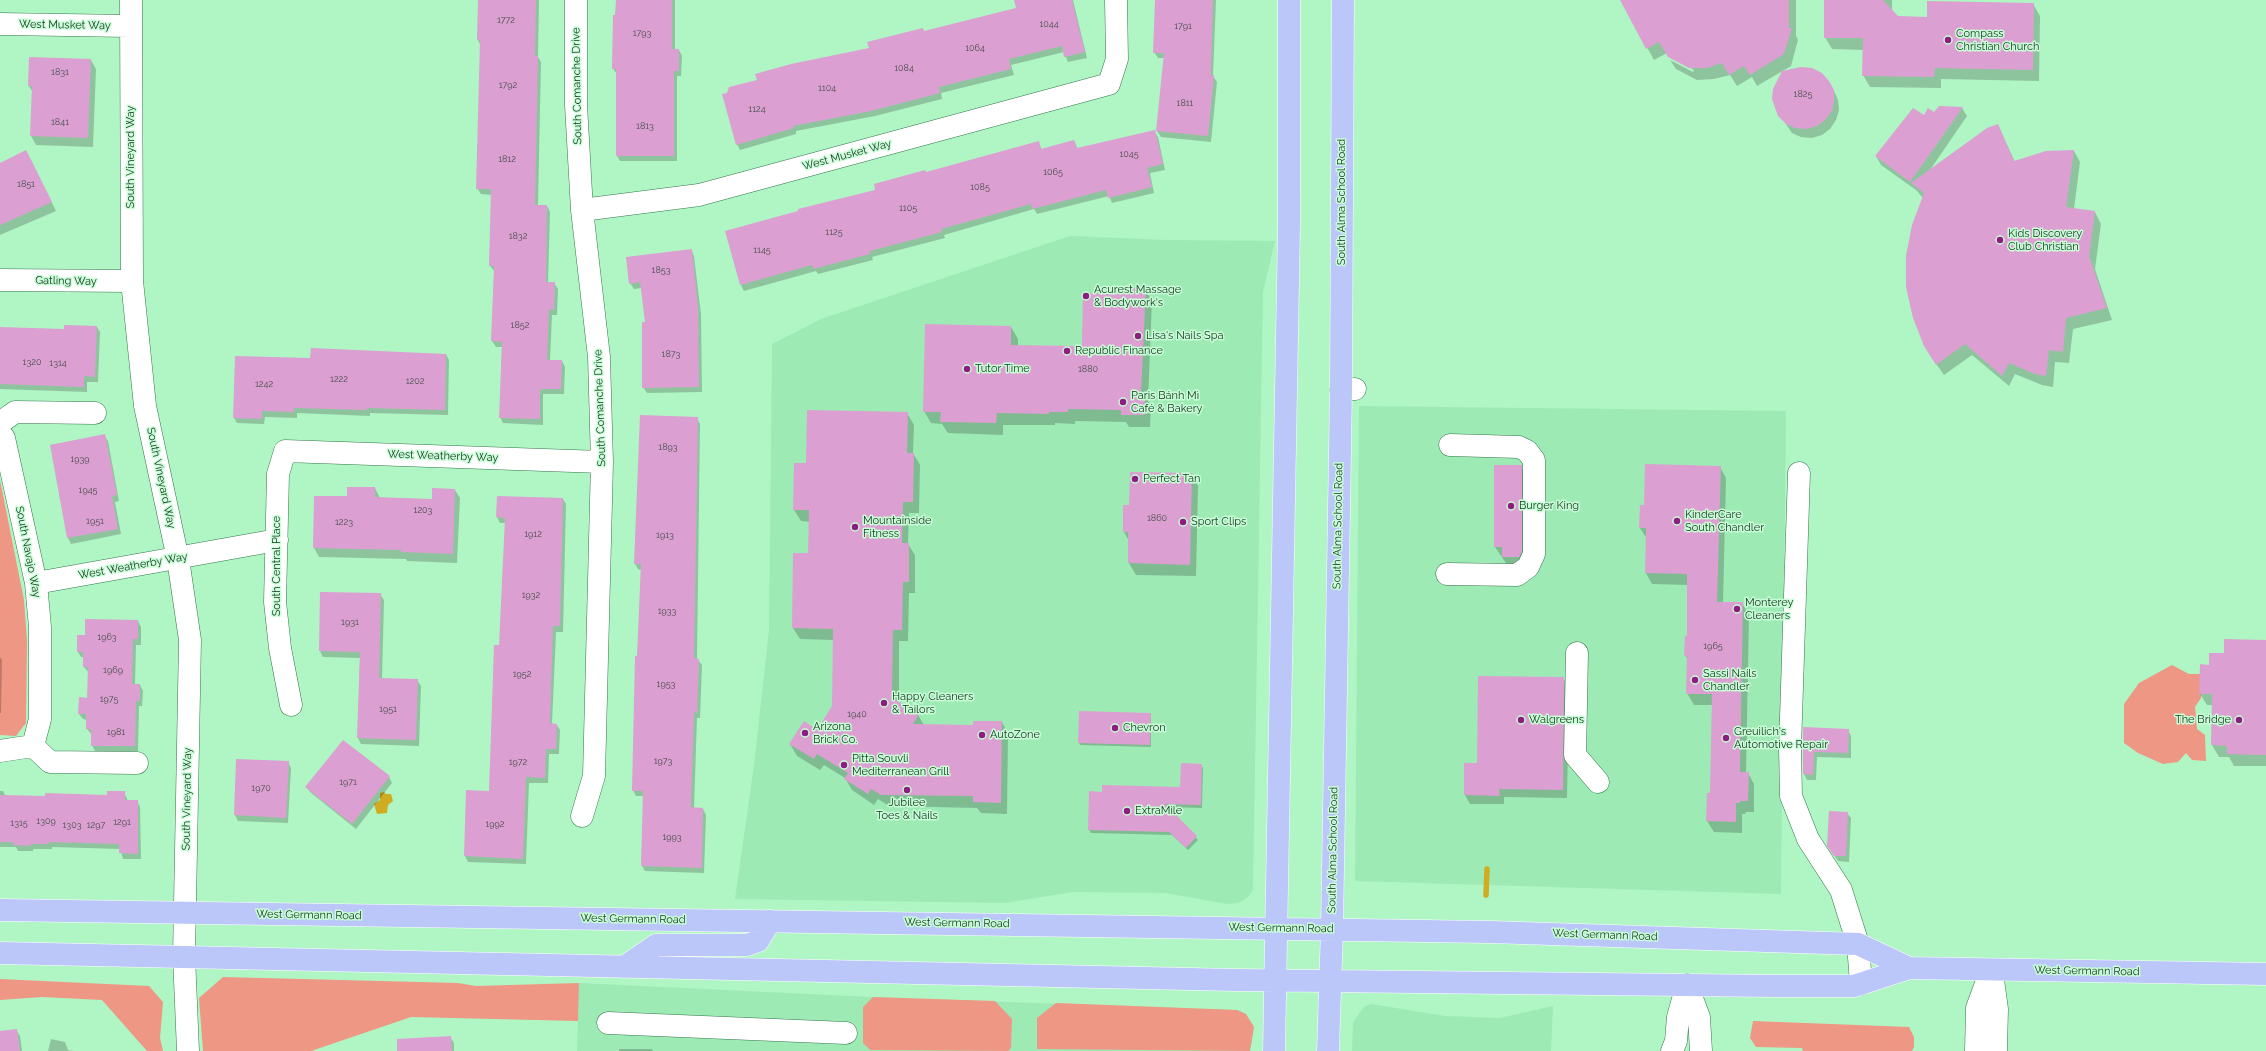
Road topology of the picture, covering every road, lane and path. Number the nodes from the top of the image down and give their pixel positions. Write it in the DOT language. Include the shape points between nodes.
graph roads {
  1 [pos="131,0"];
  2 [pos="576,0"];
  3 [pos="1116,0"];
  4 [pos="1289,0"];
  5 [pos="1343,0"];
  6 [pos="0,24"];
  7 [pos="130,26"];
  8 [pos="582,210"];
  9 [pos="0,280"];
  10 [pos="132,281"];
  11 [pos="95,413"];
  12 [pos="0,423"];
  13 [pos="0,433"];
  14 [pos="1450,445"];
  15 [pos="285,451"];
  16 [pos="602,462"];
  17 [pos="1799,473"];
  18 [pos="277,540"];
  19 [pos="178,559"];
  20 [pos="1447,574"];
  21 [pos="36,583"];
  22 [pos="1577,652"];
  23 [pos="291,705"];
  24 [pos="34,746"];
  25 [pos="0,751"];
  26 [pos="137,763"];
  27 [pos="1598,782"];
  28 [pos="582,816"];
  29 [pos="0,910"];
  30 [pos="184,913"];
  31 [pos="770,920"];
  32 [pos="1277,928"];
  33 [pos="1332,929"];
  34 [pos="1858,944"];
  35 [pos="0,953"];
  36 [pos="184,956"];
  37 [pos="624,967"];
  38 [pos="1909,968"];
  39 [pos="1991,970"];
  40 [pos="2266,974"];
  41 [pos="1276,981"];
  42 [pos="1330,981"];
  43 [pos="1861,984"];
  44 [pos="1687,985"];
  45 [pos="608,1023"];
  46 [pos="846,1034"];
  47 [pos="188,1051"];
  48 [pos="1274,1051"];
  49 [pos="1328,1051"];
  50 [pos="1672,1051"];
  51 [pos="1701,1051"];
  52 [pos="1976,1051"];
  53 [pos="1996,1051"];
  1 -- 7 [label="street, South Vineyard Way"];
  2 -- 8 [label="street, South Comanche Drive" via="576,105"];
  3 -- 8 [label="street, West Musket Way" via="1116,59 1109,84 699,196"];
  4 -- 32 [label="main road" via="1289,226"];
  5 -- 33 [label="main road, South Alma School Road" via="1348,389"];
  6 -- 7 [label="street, West Musket Way"];
  7 -- 10 [label="street, South Vineyard Way"];
  8 -- 16 [label="street, South Comanche Drive" via="599,357"];
  9 -- 10 [label="street, Gatling Way"];
  10 -- 19 [label="street, South Vineyard Way" via="146,406"];
  11 -- 12 [label="street" via="15,412"];
  13 -- 21 [label="street, South Navajo Way" via="4,438"];
  14 -- 20 [label="street" via="1519,447 1527,451 1534,460 1534,554 1528,567 1517,575"];
  15 -- 16 [label="street, West Weatherby Way"];
  15 -- 18 [label="street, South Central Place" via="278,474"];
  16 -- 28 [label="street, South Comanche Drive" via="594,776"];
  17 -- 34 [label="street" via="1790,748 1791,796 1808,839 1841,890"];
  18 -- 19 [label="street, West Weatherby Way"];
  18 -- 23 [label="street, South Central Place" via="276,602 280,648"];
  19 -- 21 [label="street, West Weatherby Way"];
  19 -- 30 [label="street, South Vineyard Way" via="190,640"];
  21 -- 24 [label="street, South Navajo Way" via="40,627 40,719"];
  22 -- 27 [label="street" via="1575,755"];
  24 -- 25 [label="street"];
  24 -- 26 [label="street" via="50,762"];
  29 -- 30 [label="main road, West Germann Road"];
  30 -- 31 [label="main road, West Germann Road"];
  30 -- 36 [label="street, South Vineyard Way"];
  31 -- 32 [label="main road, West Germann Road"];
  31 -- 37 [label="main road" via="758,941 747,945 656,945"];
  32 -- 33 [label="main road, West Germann Road"];
  32 -- 41 [label="main road"];
  33 -- 34 [label="main road, West Germann Road"];
  33 -- 42 [label="main road, South Alma School Road"];
  34 -- 38 [label="main road, West Germann Road"];
  34 -- 43 [label="street"];
  35 -- 36 [label="main road, West Germann Road"];
  36 -- 37 [label="main road, West Germann Road"];
  36 -- 47 [label="street"];
  37 -- 41 [label="main road, West Germann Road"];
  38 -- 39 [label="main road, West Germann Road"];
  38 -- 43 [label="main road, West Germann Road"];
  39 -- 40 [label="main road, West Germann Road"];
  39 -- 52 [label="street" via="1977,1008"];
  39 -- 53 [label="street" via="1997,1009"];
  41 -- 42 [label="main road, West Germann Road"];
  41 -- 48 [label="main road"];
  42 -- 44 [label="main road, West Germann Road"];
  42 -- 49 [label="main road, South Alma School Road"];
  43 -- 44 [label="main road, West Germann Road"];
  44 -- 50 [label="street"];
  44 -- 51 [label="street" via="1699,1018"];
  45 -- 46 [label="street"];
}
